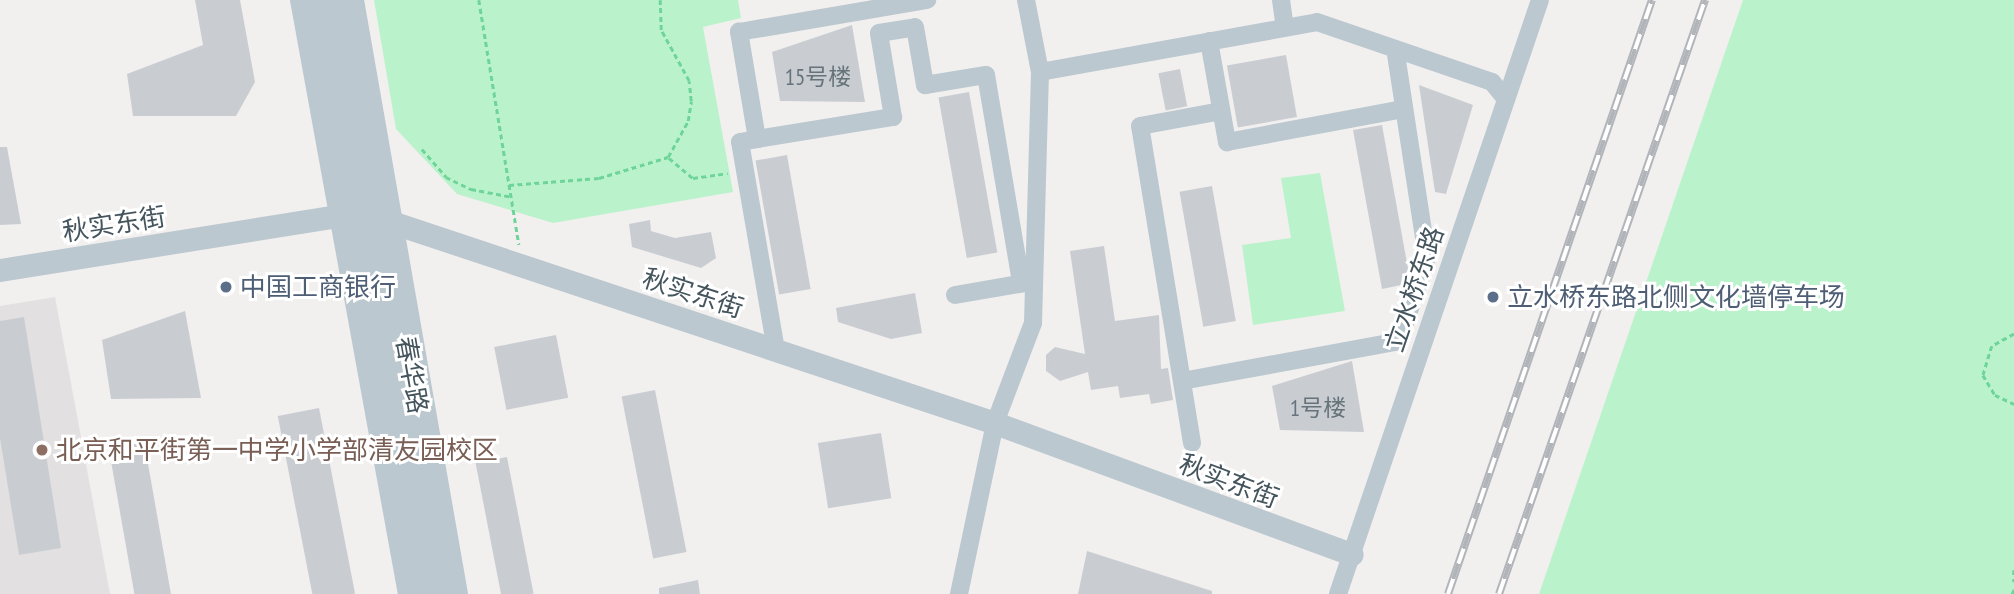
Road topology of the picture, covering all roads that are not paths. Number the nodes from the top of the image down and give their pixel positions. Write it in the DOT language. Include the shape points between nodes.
graph roads {
  1 [pos="299,0"];
  2 [pos="315,0"];
  3 [pos="337,0"];
  4 [pos="355,0"];
  5 [pos="927,0"];
  6 [pos="1026,0"];
  7 [pos="1281,0"];
  8 [pos="1540,0"];
  9 [pos="1285,27"];
  10 [pos="1209,41"];
  11 [pos="1395,49"];
  12 [pos="1040,72"];
  13 [pos="1506,99"];
  14 [pos="1404,109"];
  15 [pos="1221,111"];
  16 [pos="757,139"];
  17 [pos="356,213"];
  18 [pos="394,223"];
  19 [pos="0,270"];
  20 [pos="1028,282"];
  21 [pos="955,295"];
  22 [pos="776,350"];
  23 [pos="1182,381"];
  24 [pos="995,423"];
  25 [pos="1192,443"];
  26 [pos="1352,554"];
  27 [pos="407,594"];
  28 [pos="421,594"];
  29 [pos="442,594"];
  30 [pos="459,594"];
  31 [pos="959,594"];
  32 [pos="1338,594"];
  1 -- 17 [label="street"];
  2 -- 17 [label="street, 春华路"];
  3 -- 17 [label="street, 春华路"];
  4 -- 18 [label="street"];
  5 -- 16 [label="street" via="738,32"];
  6 -- 12 [label="street"];
  7 -- 9 [label="street"];
  8 -- 13 [label="street, 立水桥东路"];
  9 -- 10 [label="street"];
  9 -- 11 [label="street" via="1317,22"];
  10 -- 12 [label="street"];
  10 -- 15 [label="street"];
  11 -- 13 [label="street" via="1492,82"];
  11 -- 14 [label="street"];
  12 -- 20 [label="street"];
  13 -- 26 [label="street, 立水桥东路"];
  14 -- 15 [label="street" via="1227,142"];
  14 -- 23 [label="street" via="1427,257 1399,341"];
  15 -- 23 [label="street" via="1140,126"];
  16 -- 20 [label="street" via="893,117 879,33 915,27 925,85 986,75"];
  16 -- 22 [label="street" via="740,142"];
  17 -- 18 [label="street, 秋实东街"];
  17 -- 19 [label="street, 秋实东街"];
  17 -- 27 [label="street"];
  17 -- 28 [label="street, 春华路"];
  17 -- 29 [label="street, 春华路"];
  18 -- 22 [label="street, 秋实东街"];
  18 -- 30 [label="street"];
  20 -- 21 [label="street"];
  20 -- 24 [label="street" via="1033,323"];
  22 -- 24 [label="street, 秋实东街"];
  23 -- 25 [label="street"];
  24 -- 26 [label="street, 秋实东街"];
  24 -- 31 [label="street"];
  26 -- 32 [label="street, 立水桥东路"];
}
